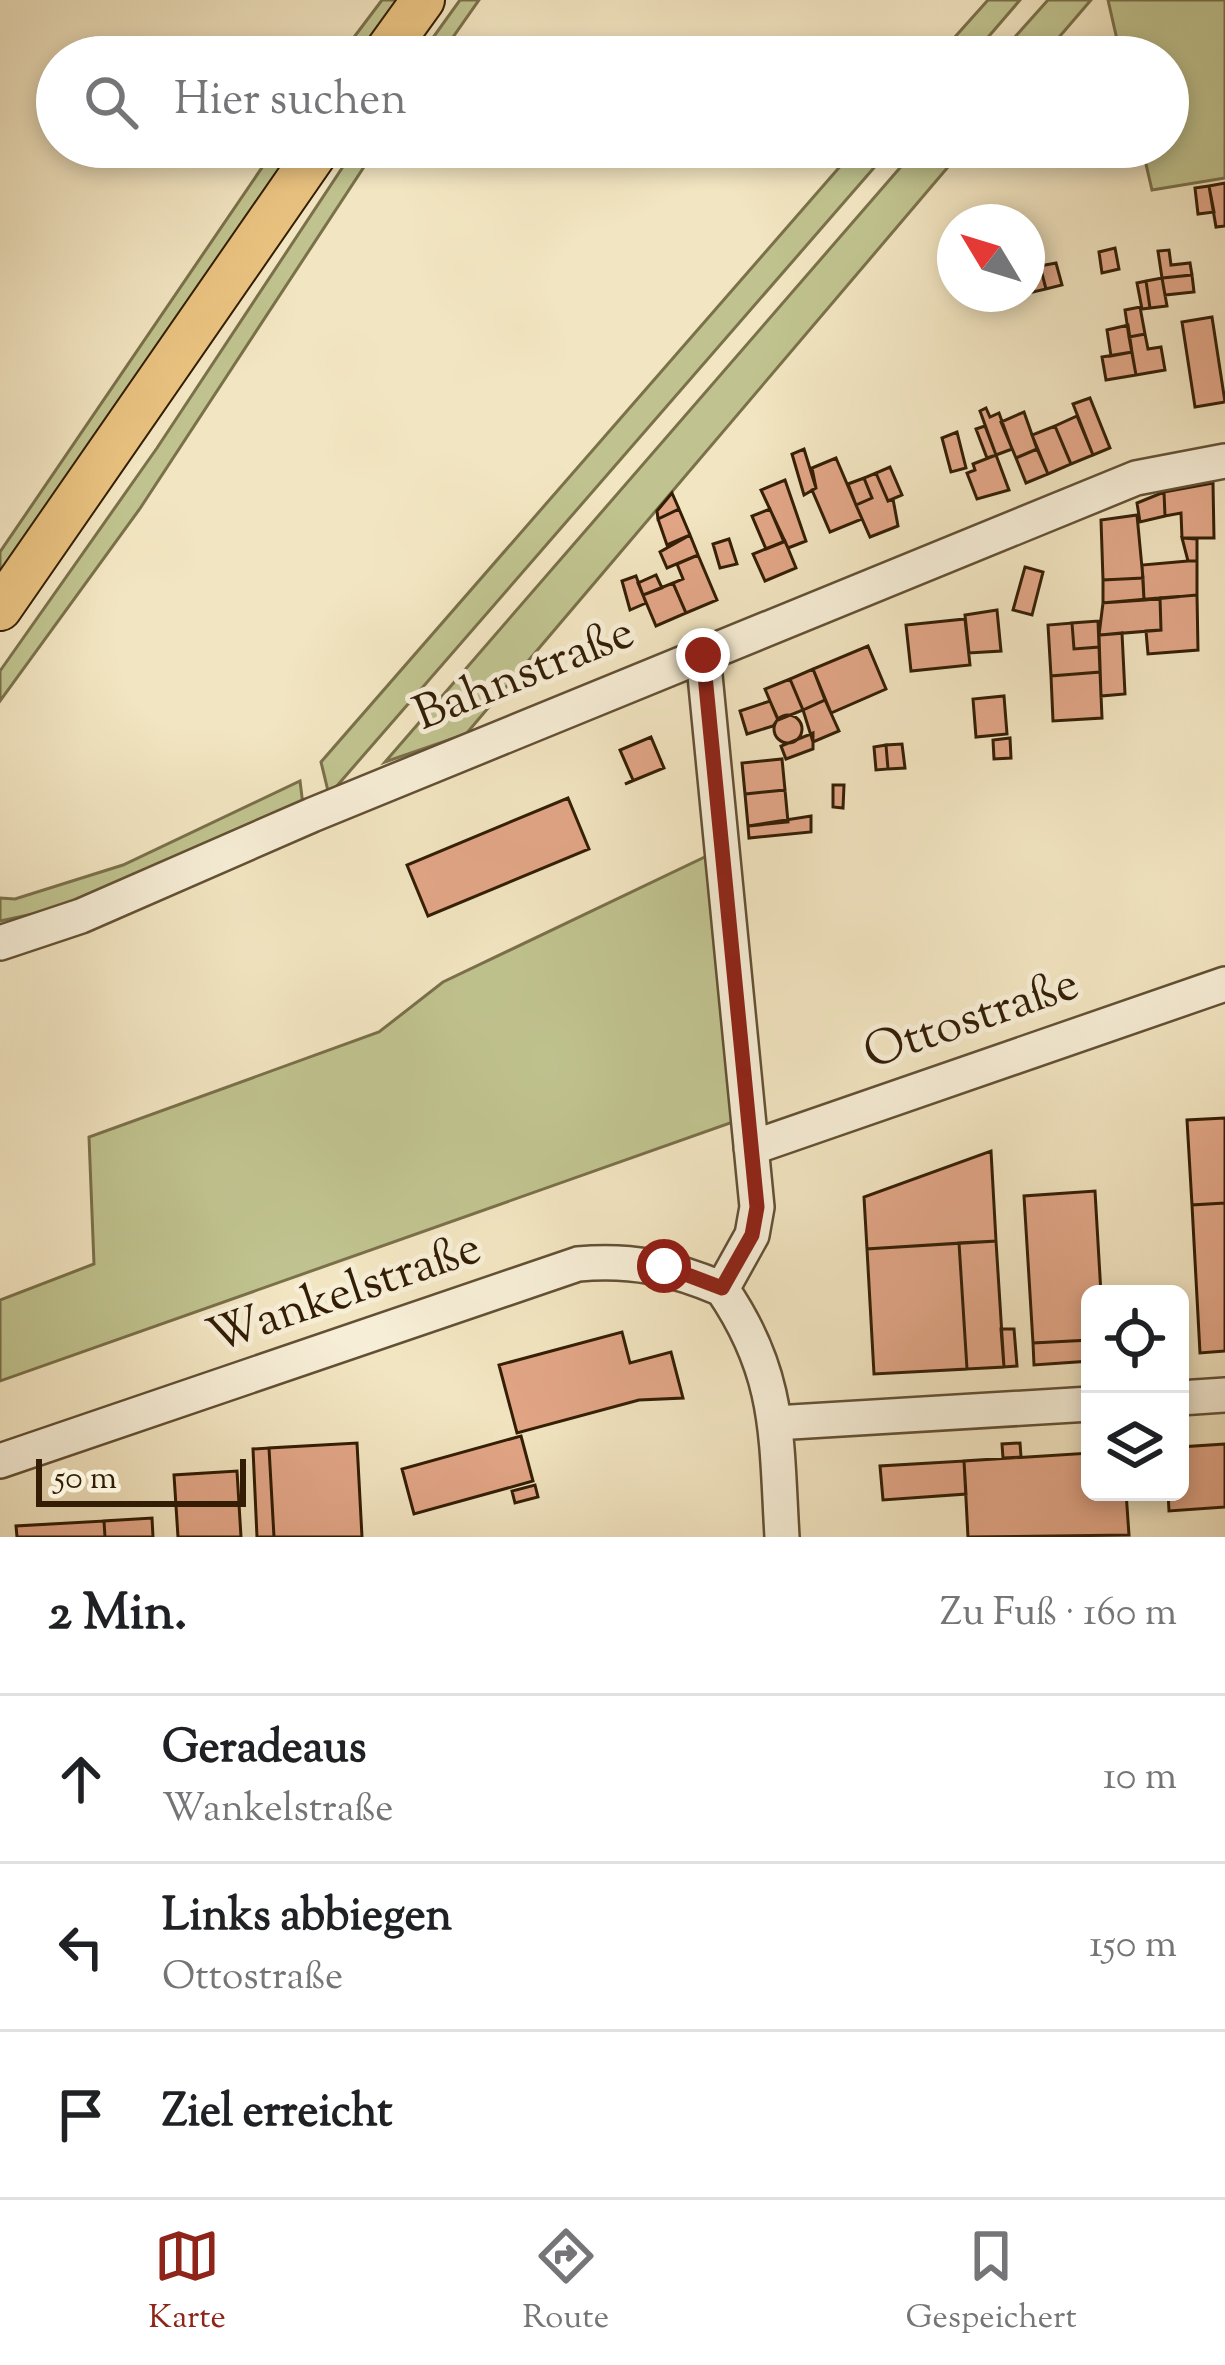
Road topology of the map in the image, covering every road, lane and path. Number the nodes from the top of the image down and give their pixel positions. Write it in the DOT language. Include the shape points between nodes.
graph roads {
  1 [pos="423,0"];
  2 [pos="397,36"];
  3 [pos="305,168"];
  4 [pos="1225,461"];
  5 [pos="0,609"];
  6 [pos="703,655"];
  7 [pos="0,943"];
  8 [pos="1225,984"];
  9 [pos="751,1148"];
  10 [pos="722,1288"];
  11 [pos="1225,1395"];
  12 [pos="1189,1397"];
  13 [pos="1081,1404"];
  14 [pos="775,1423"];
  15 [pos="0,1461"];
  16 [pos="782,1537"];
  1 -- 2 [label="main road"];
  3 -- 5 [label="main road"];
  4 -- 6 [label="street, Bahnstraße" via="1136,478"];
  6 -- 7 [label="street, Bahnstraße" via="82,916"];
  6 -- 9 [label="street"];
  8 -- 9 [label="street, Ottostraße"];
  9 -- 10 [label="street" via="752,1235"];
  10 -- 14 [label="street" via="750,1329 771,1384"];
  10 -- 15 [label="street, Wankelstraße" via="664,1266 578,1264"];
  11 -- 12 [label="street"];
  13 -- 14 [label="street"];
  14 -- 16 [label="street"];
}
